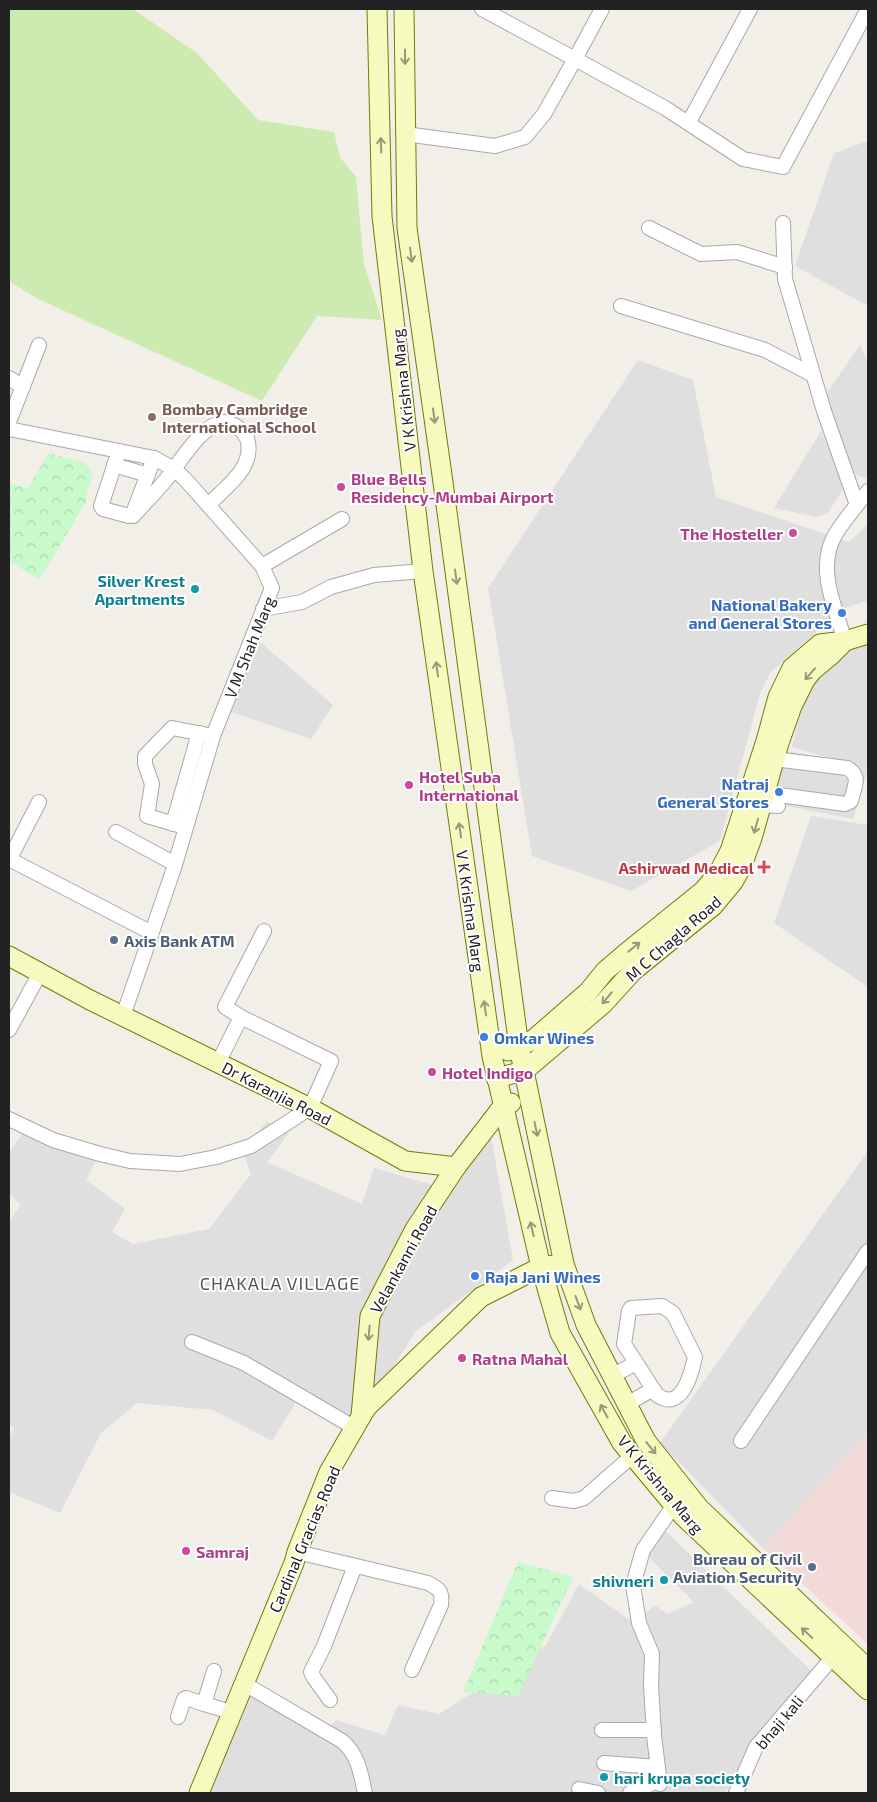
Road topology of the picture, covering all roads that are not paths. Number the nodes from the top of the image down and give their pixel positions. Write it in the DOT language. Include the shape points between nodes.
graph roads {
  1 [pos="377,9"];
  2 [pos="404,9"];
  3 [pos="482,9"];
  4 [pos="602,9"];
  5 [pos="750,9"];
  6 [pos="868,9"];
  7 [pos="575,59"];
  8 [pos="689,122"];
  9 [pos="405,134"];
  10 [pos="383,220"];
  11 [pos="407,220"];
  12 [pos="783,223"];
  13 [pos="649,228"];
  14 [pos="785,267"];
  15 [pos="621,306"];
  16 [pos="40,345"];
  17 [pos="814,374"];
  18 [pos="9,378"];
  19 [pos="23,386"];
  20 [pos="9,422"];
  21 [pos="9,429"];
  22 [pos="119,451"];
  23 [pos="154,458"];
  24 [pos="114,465"];
  25 [pos="174,469"];
  26 [pos="148,475"];
  27 [pos="868,491"];
  28 [pos="858,505"];
  29 [pos="208,506"];
  30 [pos="133,516"];
  31 [pos="342,519"];
  32 [pos="262,566"];
  33 [pos="423,571"];
  34 [pos="264,608"];
  35 [pos="868,634"];
  36 [pos="845,640"];
  37 [pos="199,733"];
  38 [pos="213,736"];
  39 [pos="769,774"];
  40 [pos="192,783"];
  41 [pos="39,802"];
  42 [pos="179,825"];
  43 [pos="116,832"];
  44 [pos="9,860"];
  45 [pos="175,864"];
  46 [pos="727,875"];
  47 [pos="700,905"];
  48 [pos="264,931"];
  49 [pos="152,933"];
  50 [pos="9,956"];
  51 [pos="40,973"];
  52 [pos="123,1016"];
  53 [pos="241,1017"];
  54 [pos="9,1030"];
  55 [pos="519,1047"];
  56 [pos="492,1056"];
  57 [pos="218,1062"];
  58 [pos="524,1071"];
  59 [pos="496,1078"];
  60 [pos="528,1095"];
  61 [pos="503,1106"];
  62 [pos="310,1108"];
  63 [pos="9,1119"];
  64 [pos="456,1167"];
  65 [pos="868,1251"];
  66 [pos="564,1264"];
  67 [pos="541,1267"];
  68 [pos="192,1342"];
  69 [pos="636,1363"];
  70 [pos="612,1376"];
  71 [pos="653,1389"];
  72 [pos="627,1404"];
  73 [pos="358,1422"];
  74 [pos="741,1441"];
  75 [pos="632,1456"];
  76 [pos="552,1498"];
  77 [pos="674,1505"];
  78 [pos="297,1552"];
  79 [pos="355,1566"];
  80 [pos="834,1658"];
  81 [pos="868,1668"];
  82 [pos="412,1670"];
  83 [pos="214,1671"];
  84 [pos="243,1683"];
  85 [pos="868,1690"];
  86 [pos="330,1700"];
  87 [pos="204,1704"];
  88 [pos="231,1712"];
  89 [pos="178,1717"];
  90 [pos="602,1730"];
  91 [pos="654,1730"];
  92 [pos="604,1763"];
  93 [pos="656,1774"];
  94 [pos="579,1789"];
  95 [pos="199,1793"];
  96 [pos="365,1793"];
  97 [pos="598,1793"];
  98 [pos="630,1793"];
  99 [pos="736,1793"];
  10 -- 1 [label="main road, V K Krishna Marg, one-way"];
  2 -- 9 [label="main road, V K Krishna Marg, one-way"];
  3 -- 7 [label="street"];
  4 -- 7 [label="street"];
  5 -- 8 [label="street"];
  6 -- 8 [label="street" via="783,167 744,159"];
  7 -- 8 [label="street"];
  7 -- 9 [label="street" via="544,114 524,136 496,146"];
  9 -- 11 [label="main road, V K Krishna Marg"];
  10 -- 11 [label="main road"];
  10 -- 33 [label="main road, V K Krishna Marg"];
  11 -- 55 [label="main road, V K Krishna Marg, one-way"];
  12 -- 14 [label="street"];
  13 -- 14 [label="street" via="701,254 737,252"];
  14 -- 17 [label="street" via="785,279"];
  15 -- 17 [label="street" via="765,350"];
  16 -- 19 [label="street"];
  17 -- 28 [label="street"];
  18 -- 19 [label="street"];
  19 -- 20 [label="street"];
  21 -- 22 [label="street, V M Shah Marg"];
  22 -- 23 [label="street, V M Shah Marg"];
  22 -- 24 [label="street"];
  23 -- 25 [label="street, V M Shah Marg"];
  23 -- 26 [label="street"];
  24 -- 26 [label="street"];
  24 -- 26 [label="street" via="101,506 104,509 129,516 133,513"];
  25 -- 29 [label="street, V M Shah Marg"];
  25 -- 29 [label="street" via="210,428 222,422 235,425 243,433 248,442 246,466"];
  25 -- 30 [label="street"];
  27 -- 28 [label="street"];
  28 -- 36 [label="street" via="835,535 827,561 828,582"];
  29 -- 32 [label="street, V M Shah Marg"];
  31 -- 32 [label="street"];
  32 -- 34 [label="street, V M Shah Marg" via="272,588"];
  33 -- 34 [label="street" via="374,576 331,587 302,602"];
  56 -- 33 [label="main road, V K Krishna Marg, one-way"];
  34 -- 38 [label="street, V M Shah Marg"];
  35 -- 36 [label="main road"];
  36 -- 39 [label="main road, M C Chagla Road" via="805,680 792,706"];
  37 -- 38 [label="street"];
  37 -- 40 [label="street"];
  37 -- 42 [label="street" via="172,728 145,756 152,784 146,816"];
  38 -- 40 [label="street, V M Shah Marg"];
  39 -- 39 [label="street" via="844,804 851,801 856,778 854,772 847,768"];
  39 -- 46 [label="main road" via="736,837"];
  39 -- 46 [label="main road, M C Chagla Road, one-way" via="747,853"];
  40 -- 42 [label="street, V M Shah Marg"];
  41 -- 44 [label="street"];
  42 -- 45 [label="street, V M Shah Marg"];
  43 -- 45 [label="street"];
  44 -- 49 [label="street"];
  45 -- 49 [label="street, V M Shah Marg"];
  46 -- 47 [label="main road, M C Chagla Road" via="724,895"];
  55 -- 47 [label="main road, one-way" via="533,1040 588,992 624,954"];
  47 -- 58 [label="main road, M C Chagla Road, one-way" via="603,1004"];
  48 -- 53 [label="street" via="225,1007"];
  49 -- 52 [label="street, V M Shah Marg"];
  50 -- 51 [label="main road, Dr Karanjia Road"];
  51 -- 52 [label="main road, Dr Karanjia Road"];
  51 -- 54 [label="street"];
  52 -- 57 [label="main road, Dr Karanjia Road"];
  53 -- 57 [label="street"];
  53 -- 62 [label="street" via="332,1061"];
  55 -- 56 [label="main road"];
  55 -- 58 [label="main road, V K Krishna Marg"];
  56 -- 59 [label="main road, V K Krishna Marg"];
  57 -- 62 [label="main road, Dr Karanjia Road"];
  58 -- 59 [label="main road, M C Chagla Road"];
  58 -- 60 [label="main road, V K Krishna Marg"];
  59 -- 61 [label="main road, V K Krishna Marg"];
  60 -- 61 [label="main road"];
  60 -- 66 [label="main road, V K Krishna Marg, one-way"];
  61 -- 64 [label="main road"];
  67 -- 61 [label="main road, V K Krishna Marg, one-way"];
  62 -- 63 [label="street" via="251,1146 180,1164 130,1161 100,1154 53,1140"];
  62 -- 64 [label="main road, Dr Karanjia Road" via="405,1161"];
  64 -- 73 [label="main road, Velankanni Road, one-way" via="415,1229 370,1316"];
  65 -- 74 [label="street"];
  66 -- 67 [label="main road, Cardinal Gracias Road"];
  66 -- 70 [label="main road, V K Krishna Marg, one-way" via="586,1325"];
  67 -- 73 [label="main road, Cardinal Gracias Road" via="481,1296 366,1408"];
  75 -- 67 [label="main road, V K Krishna Marg, one-way" via="560,1333"];
  68 -- 73 [label="street" via="244,1363"];
  69 -- 70 [label="street"];
  69 -- 71 [label="street"];
  69 -- 71 [label="street" via="624,1344 630,1310 632,1307 662,1306 668,1309 673,1313 695,1360 684,1390 674,1399 663,1399"];
  70 -- 72 [label="main road, V K Krishna Marg"];
  71 -- 72 [label="street"];
  72 -- 81 [label="main road, V K Krishna Marg, one-way" via="646,1441 699,1508"];
  73 -- 78 [label="main road, Cardinal Gracias Road" via="329,1472"];
  75 -- 76 [label="street" via="584,1498 574,1501"];
  75 -- 77 [label="main road, V K Krishna Marg"];
  80 -- 77 [label="main road, V K Krishna Marg, one-way"];
  77 -- 91 [label="street" via="643,1550 633,1585 639,1623 652,1654 650,1686"];
  78 -- 79 [label="street"];
  78 -- 84 [label="main road, Cardinal Gracias Road"];
  79 -- 82 [label="street" via="428,1583 442,1596"];
  79 -- 86 [label="street" via="311,1672"];
  80 -- 85 [label="main road, V K Krishna Marg"];
  80 -- 99 [label="street, bhaji kali" via="756,1747"];
  83 -- 87 [label="street"];
  84 -- 88 [label="main road, Cardinal Gracias Road"];
  84 -- 96 [label="street" via="351,1748"];
  87 -- 88 [label="street"];
  87 -- 89 [label="street" via="186,1698"];
  88 -- 95 [label="main road, Cardinal Gracias Road"];
  90 -- 91 [label="street"];
  91 -- 93 [label="street"];
  92 -- 93 [label="street"];
  93 -- 98 [label="street" via="650,1785"];
  94 -- 97 [label="street"];
}
